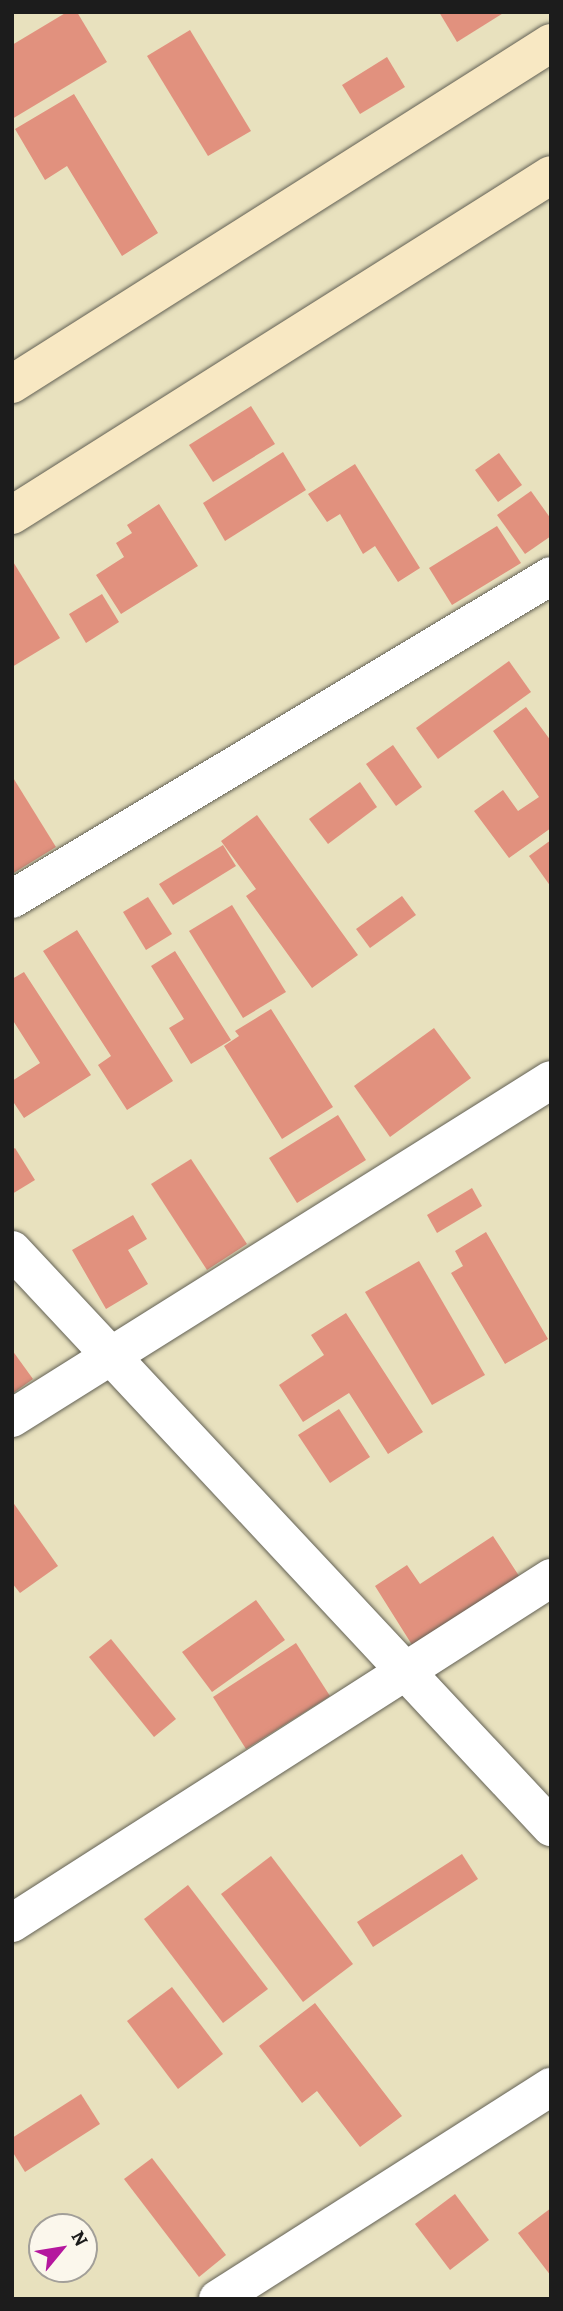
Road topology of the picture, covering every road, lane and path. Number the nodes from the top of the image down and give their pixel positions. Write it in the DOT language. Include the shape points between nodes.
graph roads {
  1 [pos="551,43"];
  2 [pos="551,175"];
  3 [pos="12,384"];
  4 [pos="12,516"];
  5 [pos="551,576"];
  6 [pos="12,899"];
  7 [pos="551,1080"];
  8 [pos="12,1250"];
  9 [pos="110,1355"];
  10 [pos="12,1418"];
  11 [pos="551,1578"];
  12 [pos="404,1670"];
  13 [pos="551,1827"];
  14 [pos="12,1923"];
  15 [pos="551,2087"];
  16 [pos="218,2299"];
  1 -- 3 [label="main road"];
  2 -- 4 [label="main road"];
  5 -- 6 [label="street"];
  7 -- 9 [label="street"];
  8 -- 9 [label="street"];
  9 -- 10 [label="street"];
  9 -- 12 [label="street"];
  11 -- 12 [label="street"];
  12 -- 13 [label="street"];
  12 -- 14 [label="street"];
  15 -- 16 [label="street"];
}
